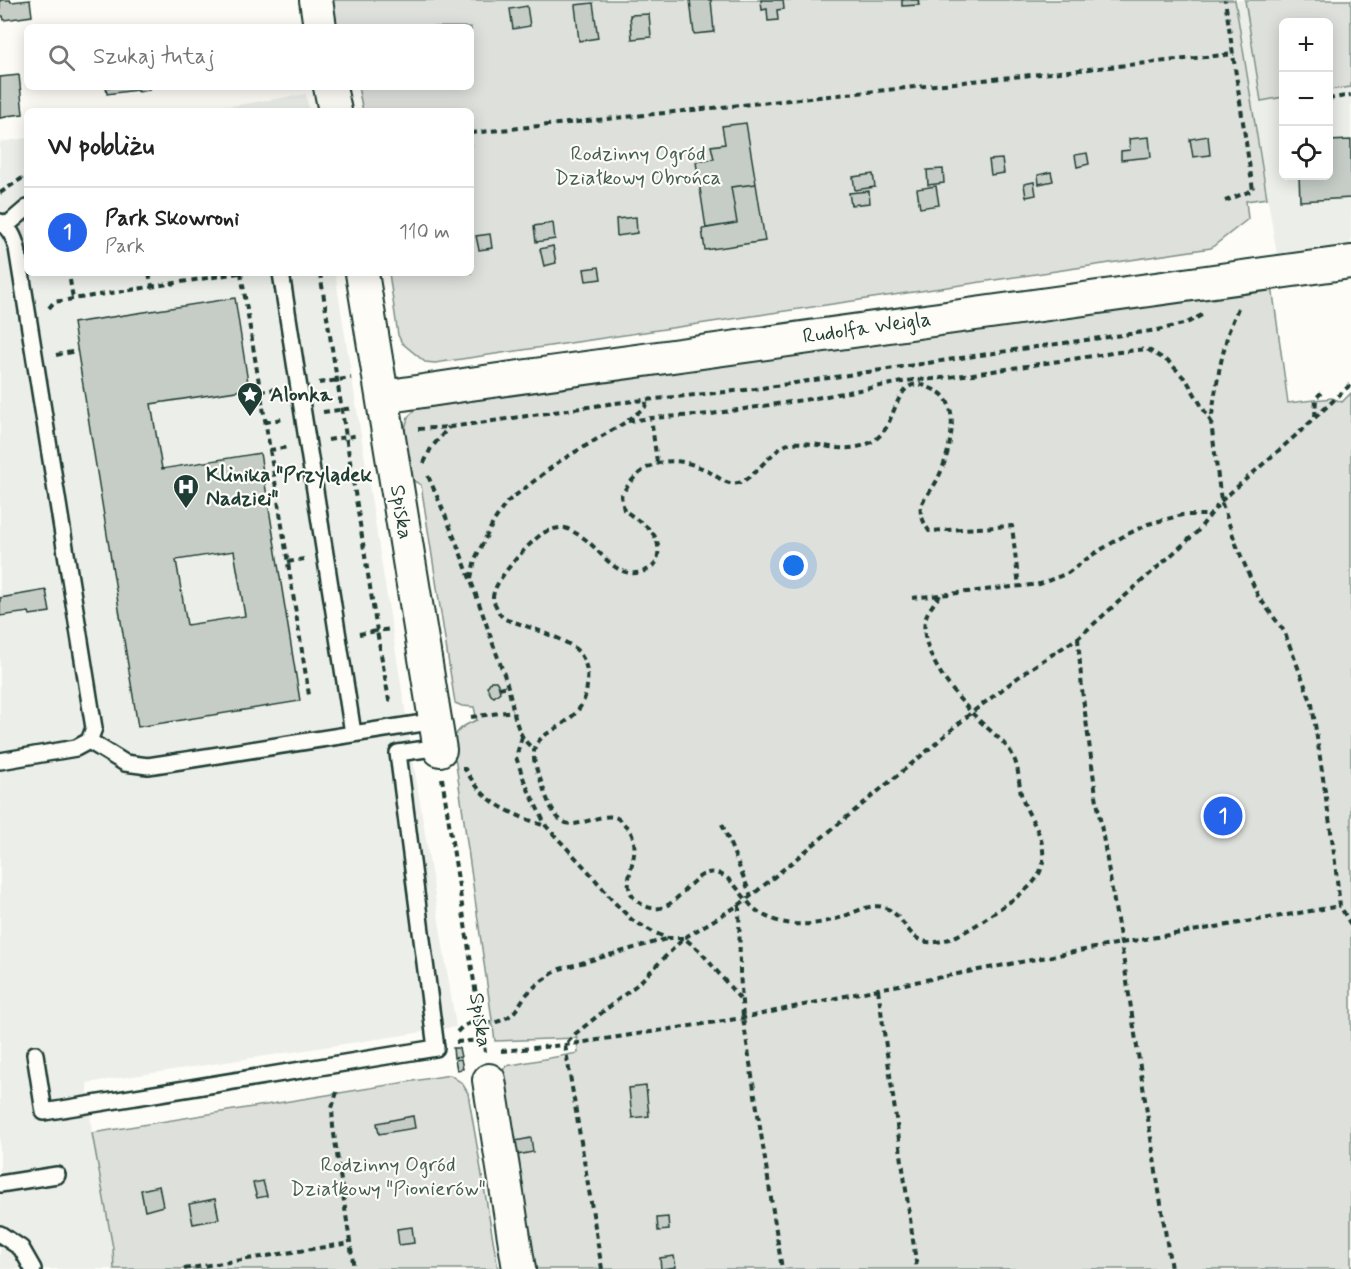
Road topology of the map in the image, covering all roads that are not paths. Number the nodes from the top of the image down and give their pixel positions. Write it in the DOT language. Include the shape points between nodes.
graph roads {
  1 [pos="316,0"];
  2 [pos="320,24"];
  3 [pos="331,90"];
  4 [pos="334,108"];
  5 [pos="24,210"];
  6 [pos="3,224"];
  7 [pos="1351,262"];
  8 [pos="281,276"];
  9 [pos="362,276"];
  10 [pos="370,402"];
  11 [pos="354,733"];
  12 [pos="89,741"];
  13 [pos="442,751"];
  14 [pos="0,761"];
  15 [pos="34,1054"];
  16 [pos="487,1067"];
  17 [pos="57,1175"];
  18 [pos="0,1184"];
  19 [pos="0,1234"];
  20 [pos="33,1269"];
  21 [pos="519,1269"];
  1 -- 2 [label="street"];
  3 -- 4 [label="street"];
  5 -- 6 [label="lane"];
  6 -- 12 [label="lane" via="14,236 17,248 94,728"];
  7 -- 10 [label="street, Rudolfa Weigla" via="482,382"];
  8 -- 11 [label="lane"];
  9 -- 10 [label="street, Spiska"];
  10 -- 13 [label="street, Spiska"];
  11 -- 12 [label="lane" via="148,766 125,763"];
  11 -- 13 [label="lane" via="394,727"];
  12 -- 14 [label="lane" via="76,748"];
  13 -- 15 [label="lane" via="398,753 436,1048 44,1112"];
  16 -- 21 [label="street"];
  17 -- 18 [label="lane"];
  19 -- 20 [label="lane" via="21,1248"];
}
